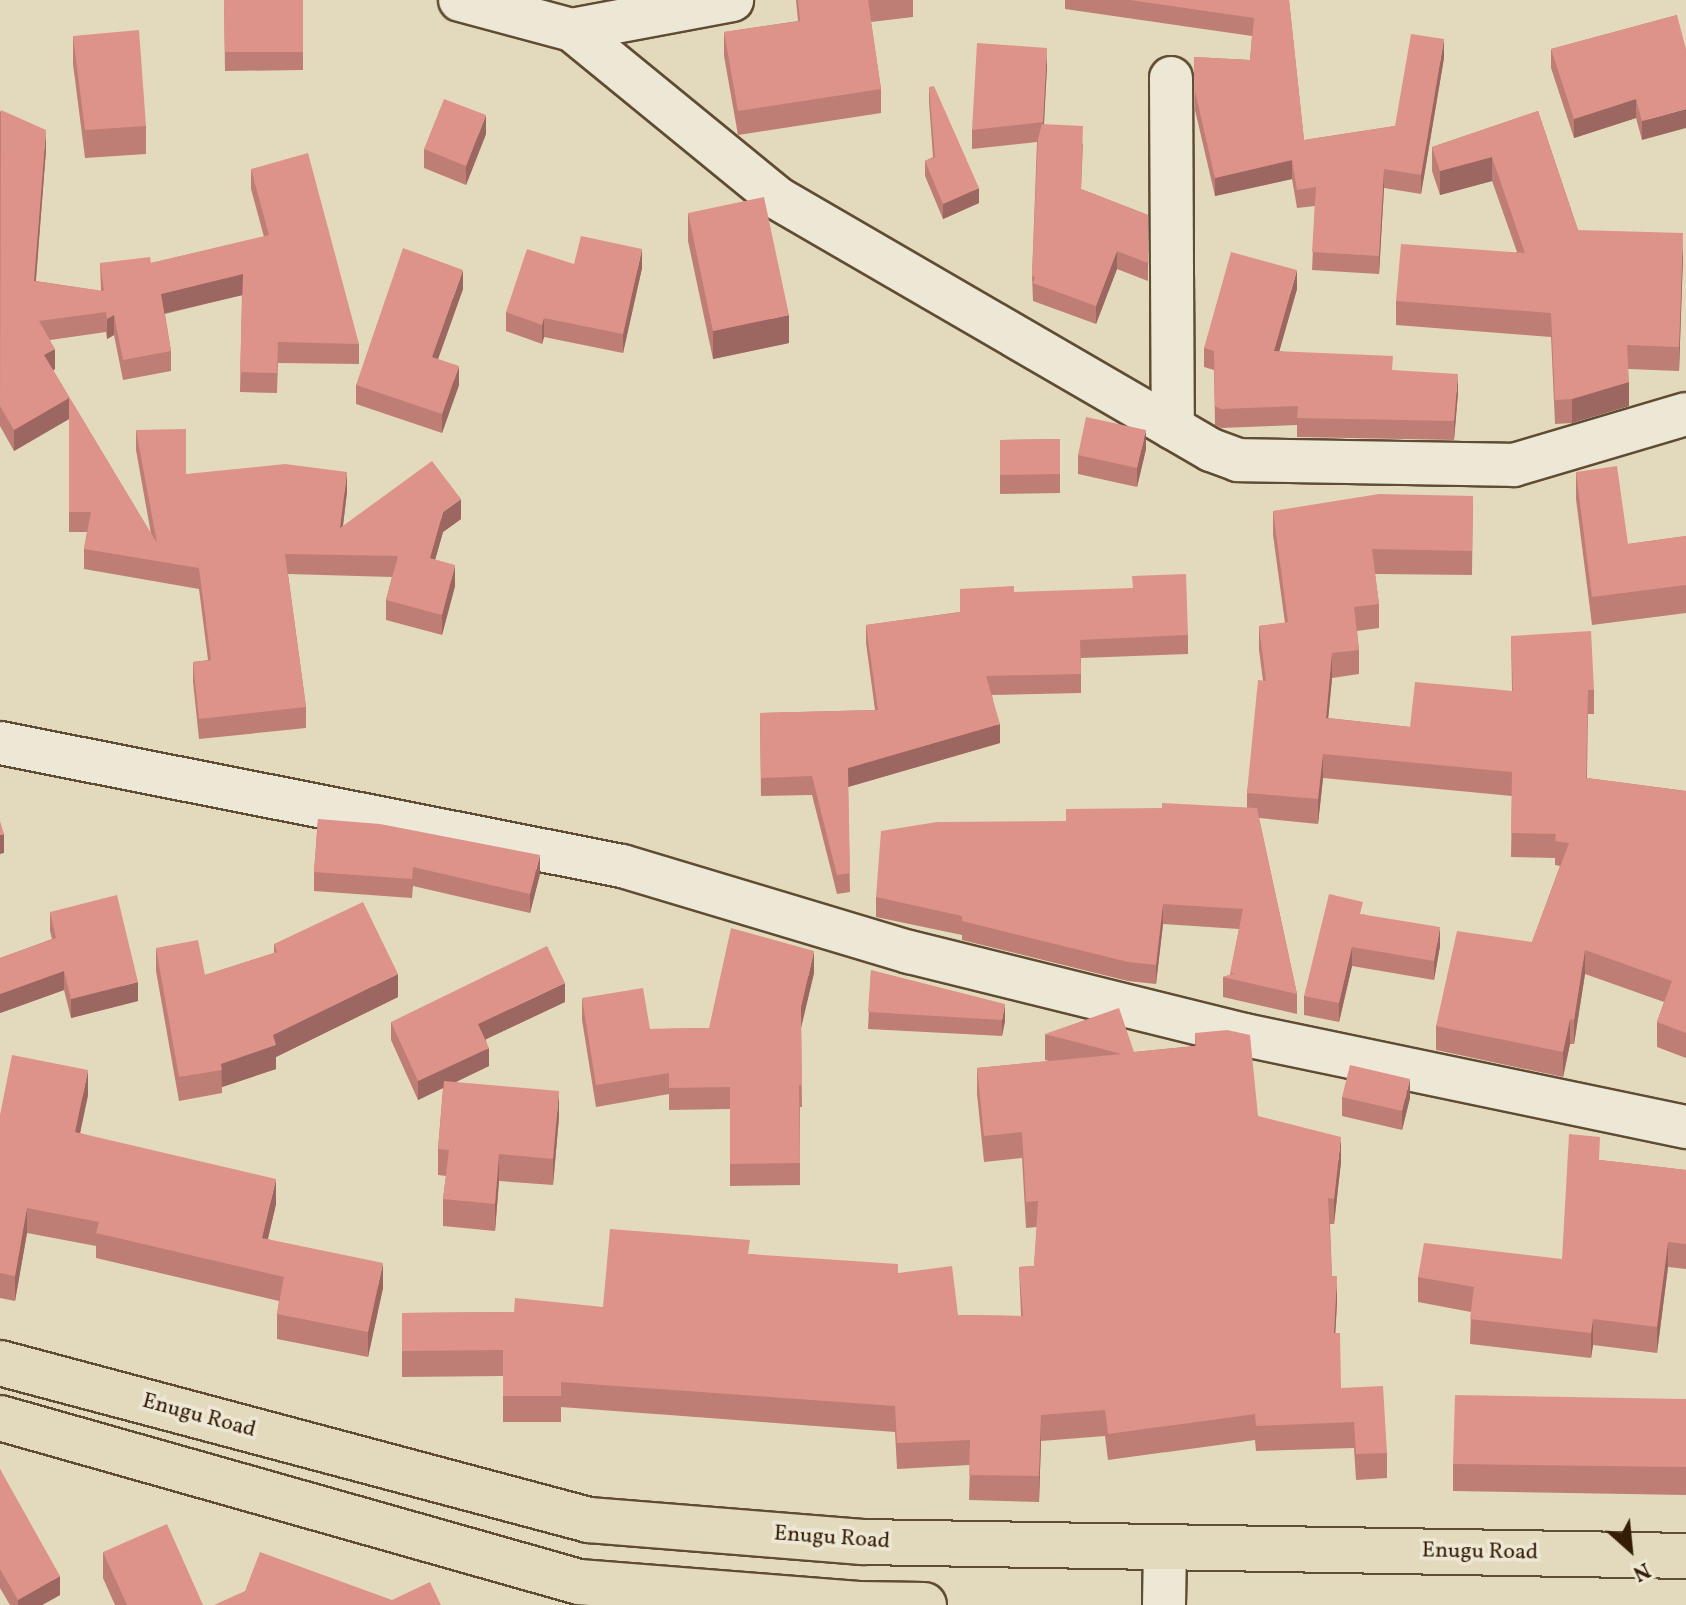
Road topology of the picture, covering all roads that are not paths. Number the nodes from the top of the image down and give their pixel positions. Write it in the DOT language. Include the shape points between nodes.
graph roads {
  1 [pos="460,0"];
  2 [pos="732,0"];
  3 [pos="572,30"];
  4 [pos="1171,78"];
  5 [pos="1686,414"];
  6 [pos="1173,428"];
  7 [pos="0,743"];
  8 [pos="1686,1127"];
  9 [pos="0,1363"];
  10 [pos="0,1418"];
  11 [pos="1165,1547"];
  12 [pos="1686,1556"];
  13 [pos="924,1605"];
  14 [pos="1164,1605"];
  1 -- 3 [label="street"];
  2 -- 3 [label="street"];
  3 -- 6 [label="street" via="777,198"];
  4 -- 6 [label="street"];
  5 -- 6 [label="street" via="1514,465 1238,460"];
  7 -- 8 [label="street" via="622,866 909,952 1230,1031"];
  9 -- 11 [label="main road, Enugu Road" via="589,1520 862,1542"];
  10 -- 13 [label="main road" via="579,1582"];
  11 -- 12 [label="main road, Enugu Road"];
  11 -- 14 [label="street"];
}
